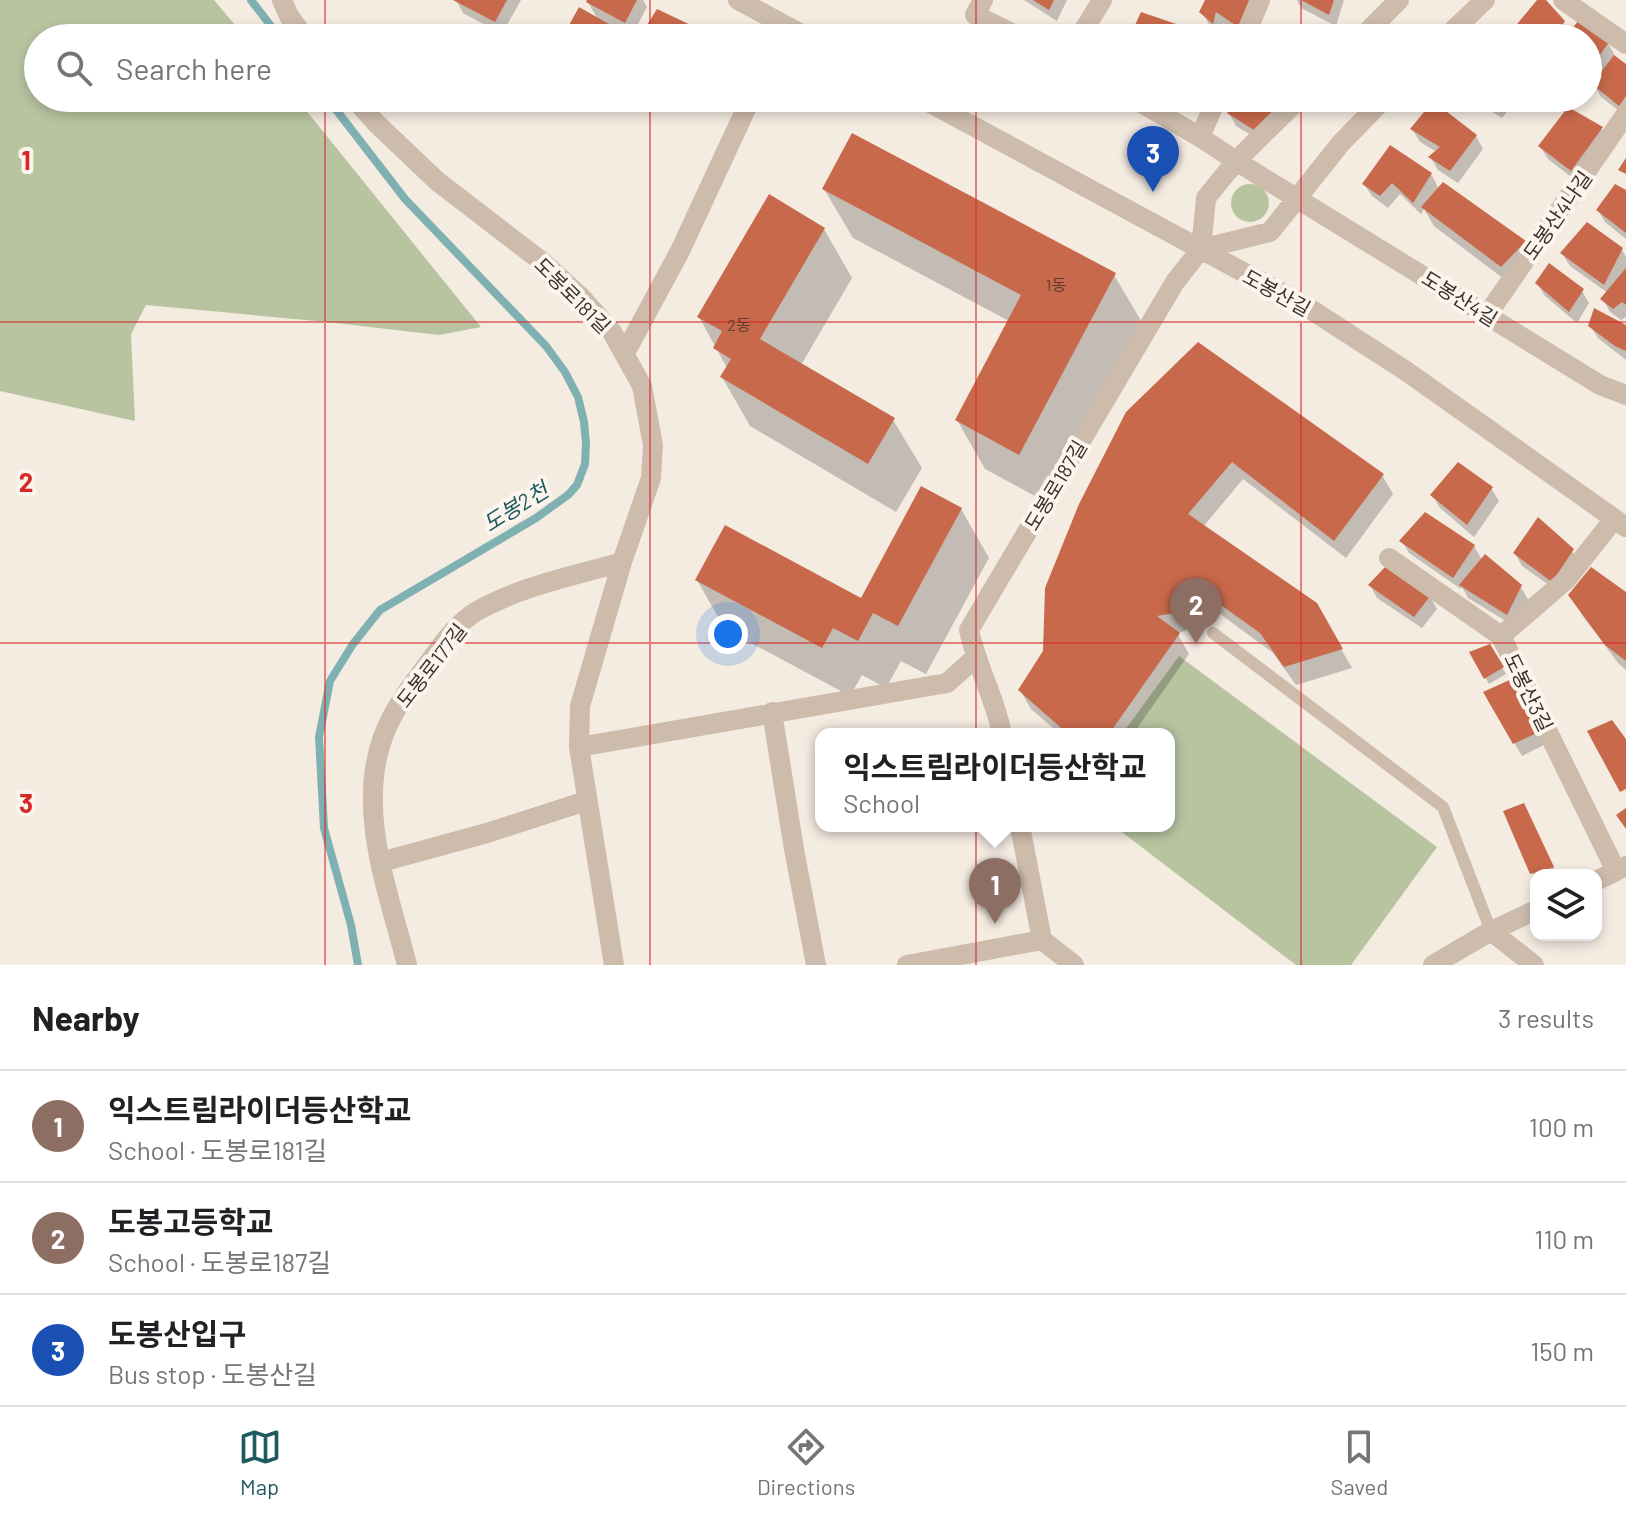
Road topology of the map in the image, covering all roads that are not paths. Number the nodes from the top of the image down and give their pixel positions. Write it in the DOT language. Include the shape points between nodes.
graph roads {
  1 [pos="282,0"];
  2 [pos="738,0"];
  3 [pos="983,0"];
  4 [pos="1102,0"];
  5 [pos="1260,0"];
  6 [pos="1399,0"];
  7 [pos="1485,0"];
  8 [pos="1563,0"];
  9 [pos="297,24"];
  10 [pos="772,24"];
  11 [pos="993,24"];
  12 [pos="1087,24"];
  13 [pos="1250,24"];
  14 [pos="1375,24"];
  15 [pos="1460,24"];
  16 [pos="1597,24"];
  17 [pos="1602,27"];
  18 [pos="1626,44"];
  19 [pos="366,112"];
  20 [pos="745,112"];
  21 [pos="947,112"];
  22 [pos="1157,112"];
  23 [pos="1211,112"];
  24 [pos="1286,112"];
  25 [pos="1371,112"];
  26 [pos="1626,114"];
  27 [pos="1200,137"];
  28 [pos="1236,161"];
  29 [pos="1296,196"];
  30 [pos="1201,249"];
  31 [pos="1487,315"];
  32 [pos="625,353"];
  33 [pos="1626,395"];
  34 [pos="1620,523"];
  35 [pos="1389,558"];
  36 [pos="622,562"];
  37 [pos="1213,633"];
  38 [pos="1501,636"];
  39 [pos="975,658"];
  40 [pos="772,712"];
  41 [pos="1001,728"];
  42 [pos="579,747"];
  43 [pos="586,801"];
  44 [pos="1021,832"];
  45 [pos="381,862"];
  46 [pos="1621,869"];
  47 [pos="1602,878"];
  48 [pos="1530,913"];
  49 [pos="1491,931"];
  50 [pos="1042,940"];
  51 [pos="407,965"];
  52 [pos="614,965"];
  53 [pos="816,965"];
  54 [pos="907,965"];
  55 [pos="1074,965"];
  56 [pos="1433,965"];
  57 [pos="1534,965"];
  1 -- 9 [label="street"];
  2 -- 10 [label="street"];
  3 -- 11 [label="street" via="975,15"];
  4 -- 12 [label="street"];
  5 -- 13 [label="street"];
  6 -- 14 [label="street"];
  7 -- 15 [label="street"];
  8 -- 16 [label="street"];
  17 -- 18 [label="street"];
  19 -- 32 [label="street, 도봉로181길" via="437,181 582,298"];
  20 -- 32 [label="street"];
  21 -- 30 [label="street, 도봉산길"];
  22 -- 27 [label="street, 도봉산4길"];
  23 -- 27 [label="street"];
  24 -- 28 [label="street"];
  25 -- 29 [label="street"];
  26 -- 31 [label="street, 도봉산4나길"];
  27 -- 28 [label="street, 도봉산4길"];
  28 -- 29 [label="street, 도봉산4길"];
  28 -- 30 [label="street" via="1206,198"];
  29 -- 30 [label="street" via="1270,232"];
  29 -- 31 [label="street, 도봉산4길"];
  30 -- 34 [label="street, 도봉산길" via="1304,305 1406,371"];
  30 -- 39 [label="street, 도봉로187길" via="1175,282 969,630"];
  31 -- 33 [label="street, 도봉산4길" via="1600,385"];
  32 -- 36 [label="street, 도봉로181길" via="642,386 653,460"];
  34 -- 38 [label="street, 도봉산길" via="1566,580"];
  35 -- 38 [label="street, 도봉산3길"];
  36 -- 42 [label="street, 도봉로181길" via="584,686"];
  36 -- 45 [label="street, 도봉로177길" via="534,587 481,609 439,649 392,716 377,757 374,803"];
  37 -- 49 [label="lane" via="1443,807"];
  38 -- 46 [label="street, 도봉산3길"];
  39 -- 40 [label="street" via="947,683"];
  39 -- 41 [label="street, 도봉로187길"];
  40 -- 42 [label="street"];
  40 -- 53 [label="street"];
  42 -- 43 [label="street, 도봉로181길"];
  43 -- 45 [label="street"];
  43 -- 52 [label="street, 도봉로181길"];
  44 -- 50 [label="street"];
  45 -- 51 [label="street, 도봉로177길"];
  46 -- 47 [label="street, 도봉산3길"];
  48 -- 49 [label="street"];
  49 -- 56 [label="street"];
  49 -- 57 [label="street"];
  50 -- 54 [label="street"];
  50 -- 55 [label="street"];
}
